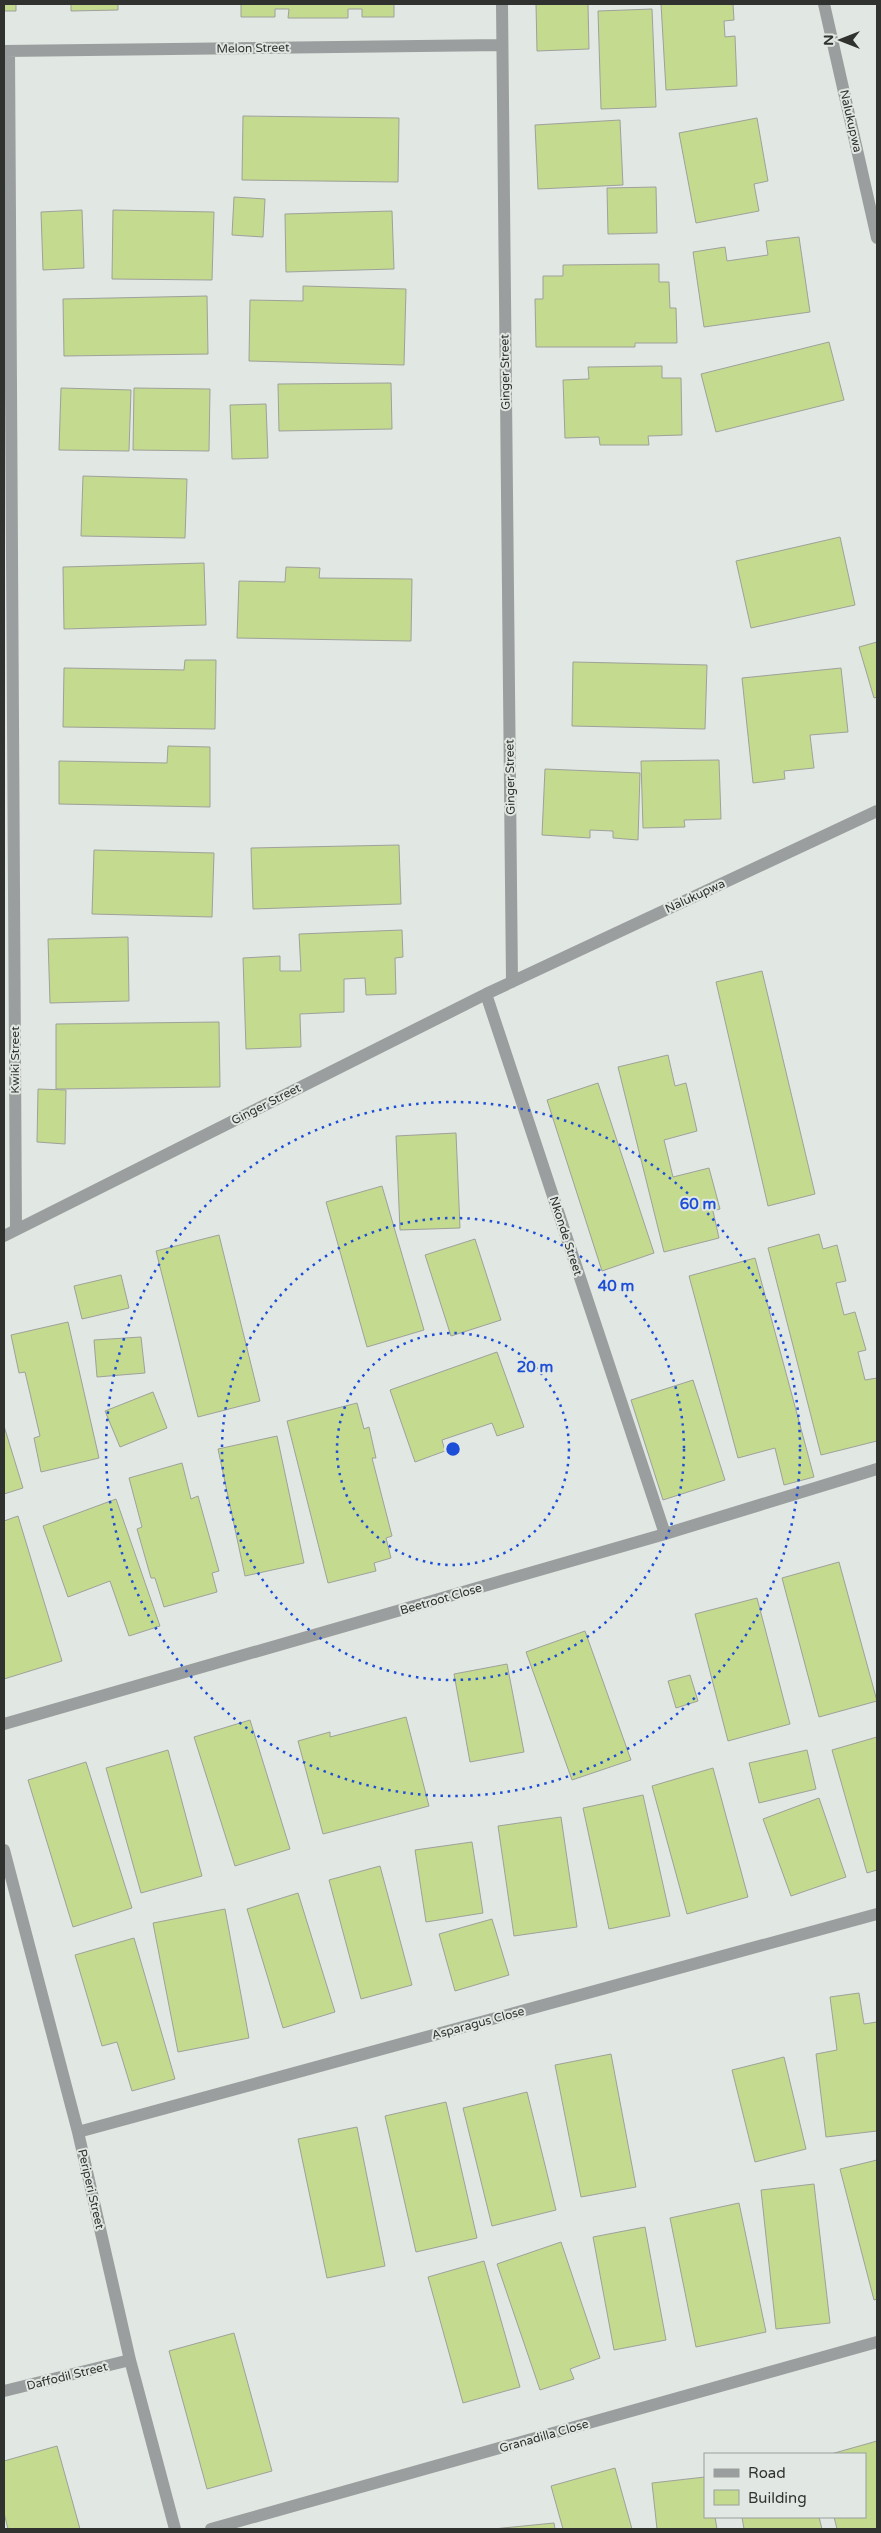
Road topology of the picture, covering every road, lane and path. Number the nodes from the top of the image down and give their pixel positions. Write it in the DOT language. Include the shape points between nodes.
graph roads {
  1 [pos="502,4"];
  2 [pos="824,4"];
  3 [pos="502,44"];
  4 [pos="7,51"];
  5 [pos="877,238"];
  6 [pos="8,416"];
  7 [pos="877,811"];
  8 [pos="512,982"];
  9 [pos="486,994"];
  10 [pos="16,1229"];
  11 [pos="4,1236"];
  12 [pos="877,1469"];
  13 [pos="665,1534"];
  14 [pos="4,1724"];
  15 [pos="4,1850"];
  16 [pos="877,1914"];
  17 [pos="78,2132"];
  18 [pos="877,2342"];
  19 [pos="130,2360"];
  20 [pos="4,2391"];
  21 [pos="175,2529"];
  22 [pos="211,2529"];
  1 -- 3 [label="street, Ginger Street"];
  2 -- 5 [label="street, Nalukupwa"];
  3 -- 4 [label="street, Melon Street"];
  3 -- 8 [label="street, Ginger Street"];
  4 -- 6 [label="street, Kwiki Street"];
  6 -- 10 [label="street, Kwiki Street"];
  7 -- 8 [label="street, Nalukupwa"];
  8 -- 9 [label="street, Ginger Street"];
  9 -- 10 [label="street, Ginger Street"];
  9 -- 13 [label="street, Nkonde Street"];
  10 -- 11 [label="street, Ginger Street"];
  12 -- 13 [label="street, Beetroot Close"];
  13 -- 14 [label="street, Beetroot Close"];
  15 -- 17 [label="street, Periperi Street"];
  16 -- 17 [label="street, Asparagus Close"];
  17 -- 19 [label="street, Periperi Street"];
  18 -- 22 [label="street, Granadilla Close"];
  19 -- 20 [label="street, Daffodil Street"];
  19 -- 21 [label="street, Periperi Street"];
}
